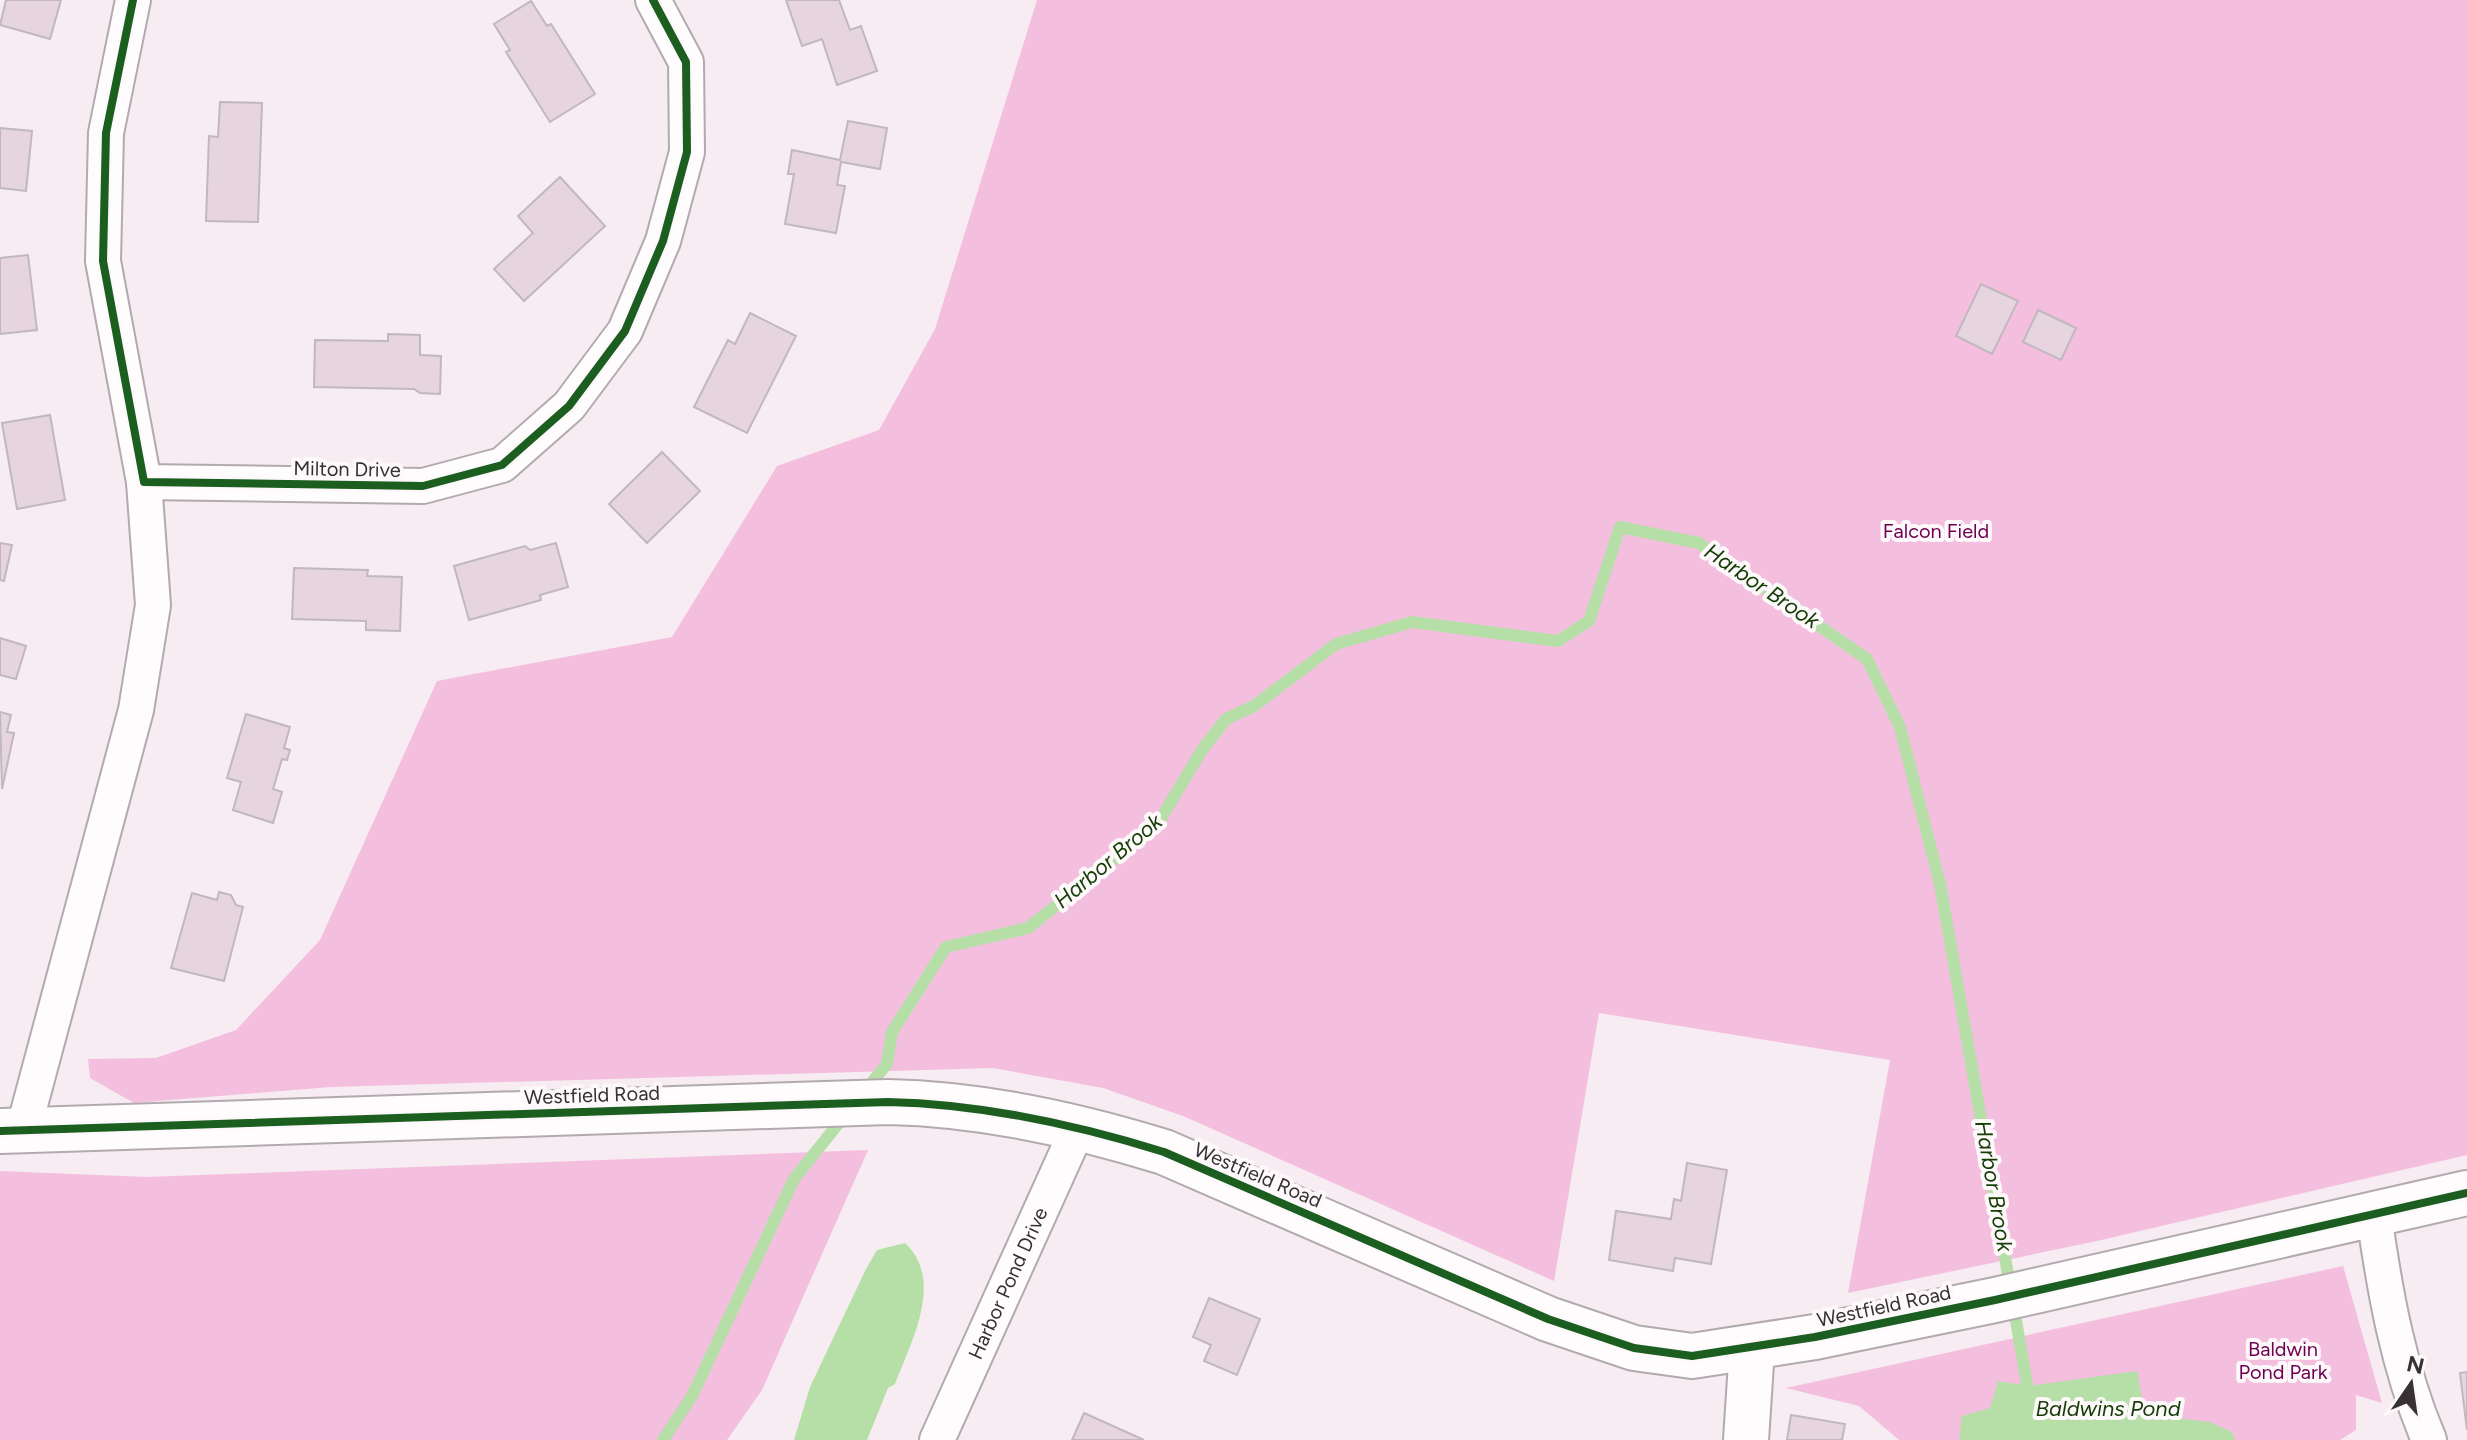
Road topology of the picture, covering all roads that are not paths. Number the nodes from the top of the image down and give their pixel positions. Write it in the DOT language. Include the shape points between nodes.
graph roads {
  1 [pos="133,0"];
  2 [pos="653,0"];
  3 [pos="144,482"];
  4 [pos="1078,1128"];
  5 [pos="11,1131"];
  6 [pos="2467,1193"];
  7 [pos="2374,1215"];
  8 [pos="1752,1348"];
  9 [pos="937,1440"];
  10 [pos="1746,1440"];
  11 [pos="2429,1440"];
  1 -- 3 [label="street" via="106,133 103,261"];
  2 -- 3 [label="street, Milton Drive" via="686,62 687,152 663,241 625,331 569,406 502,465 423,486"];
  3 -- 5 [label="street" via="153,605 136,710"];
  4 -- 5 [label="street, Westfield Road" via="1004,1112 910,1102"];
  4 -- 8 [label="street, Westfield Road" via="1191,1163 1599,1338 1692,1356"];
  4 -- 9 [label="street, Harbor Pond Drive"];
  6 -- 7 [label="street, Westfield Road"];
  7 -- 8 [label="street, Westfield Road"];
  7 -- 11 [label="street" via="2398,1352"];
  8 -- 10 [label="street"];
}
